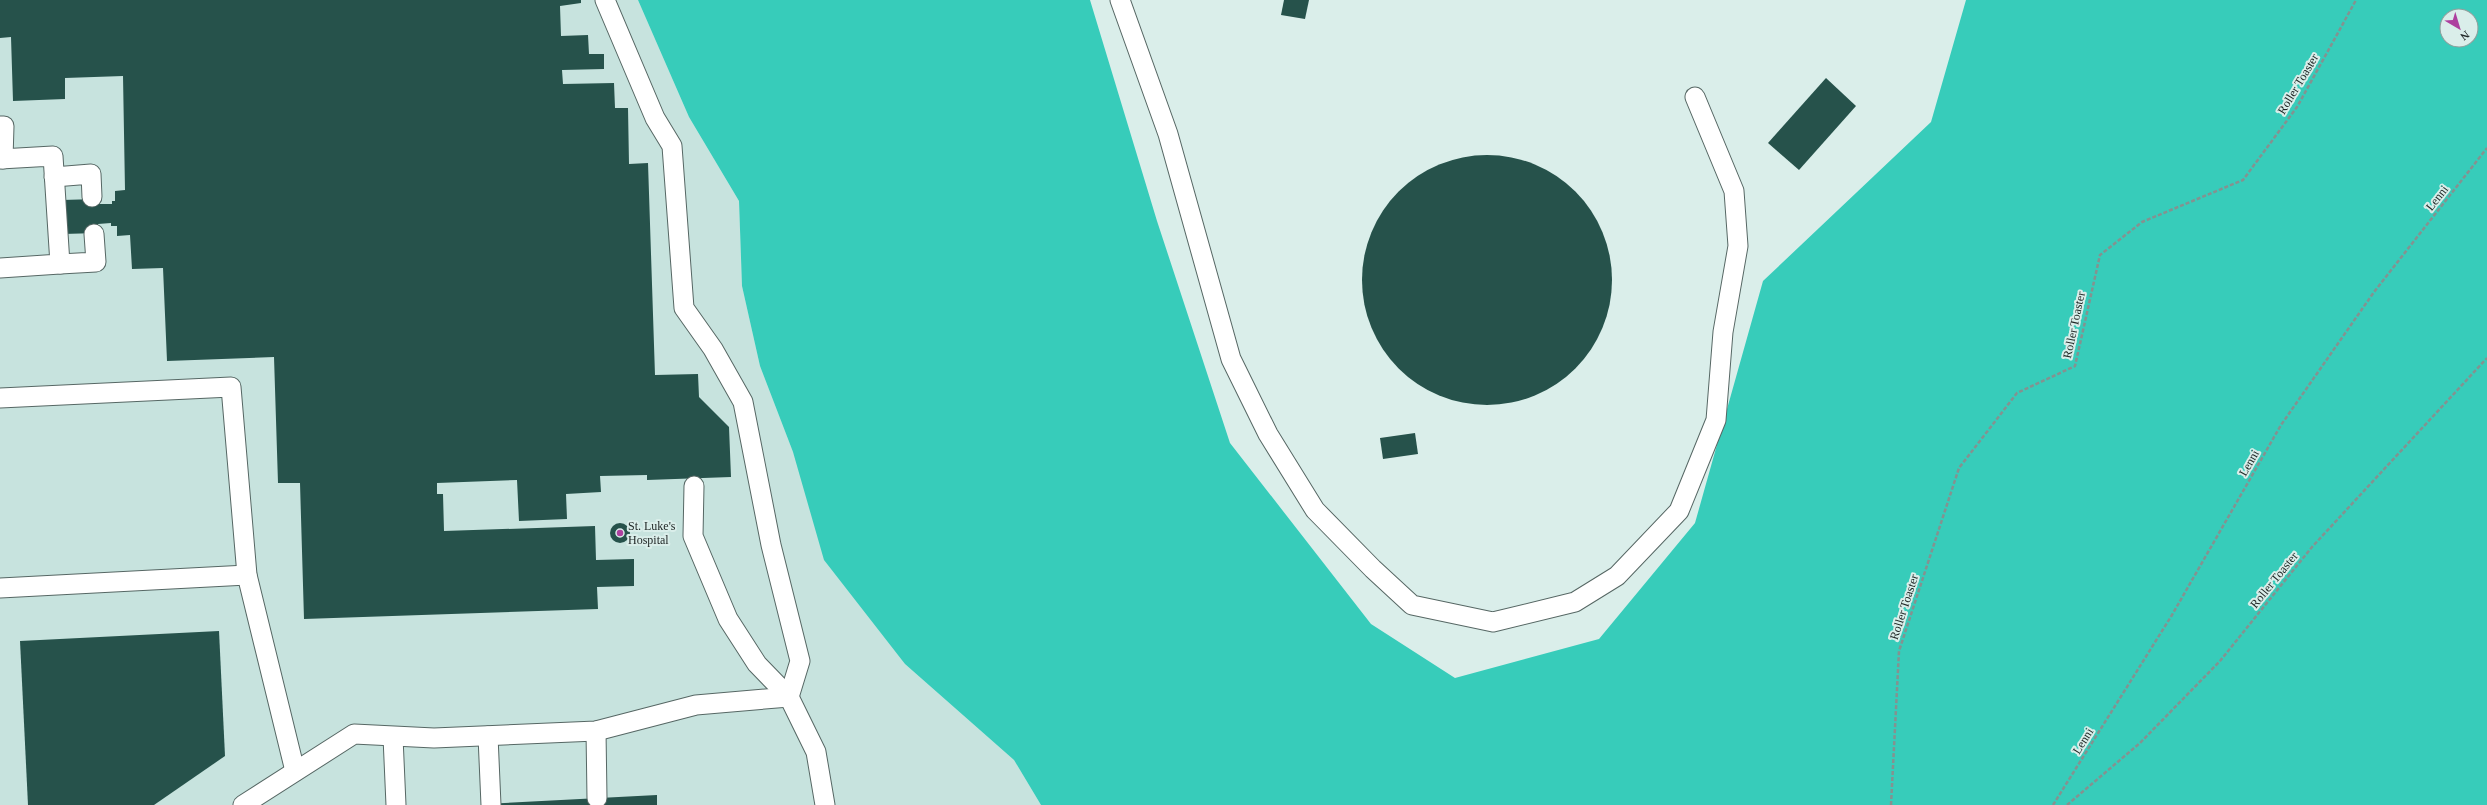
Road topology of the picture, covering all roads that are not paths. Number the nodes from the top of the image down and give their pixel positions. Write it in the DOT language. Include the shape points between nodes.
graph roads {
  1 [pos="605,0"];
  2 [pos="1120,0"];
  3 [pos="1695,97"];
  4 [pos="0,126"];
  5 [pos="2,159"];
  6 [pos="54,177"];
  7 [pos="92,197"];
  8 [pos="94,234"];
  9 [pos="60,264"];
  10 [pos="0,268"];
  11 [pos="0,398"];
  12 [pos="694,486"];
  13 [pos="247,575"];
  14 [pos="0,588"];
  15 [pos="789,697"];
  16 [pos="596,731"];
  17 [pos="488,736"];
  18 [pos="394,737"];
  19 [pos="295,771"];
  20 [pos="597,798"];
  21 [pos="243,805"];
  22 [pos="396,805"];
  23 [pos="491,805"];
  24 [pos="825,805"];
  1 -- 15 [label="lane" via="655,118 672,146 684,308 713,349 743,402 773,553 800,661"];
  2 -- 3 [label="lane" via="1168,134 1231,359 1268,434 1315,510 1372,569 1412,604 1494,622 1575,602 1617,576 1678,511 1716,420 1723,332 1738,246 1734,191"];
  4 -- 5 [label="lane" via="4,126"];
  5 -- 6 [label="lane" via="53,156"];
  6 -- 7 [label="lane" via="91,174"];
  6 -- 9 [label="lane"];
  8 -- 9 [label="lane" via="96,262"];
  9 -- 10 [label="lane"];
  11 -- 13 [label="lane" via="231,387"];
  12 -- 15 [label="lane" via="693,536 728,619 757,664"];
  13 -- 14 [label="lane"];
  13 -- 19 [label="lane"];
  15 -- 16 [label="lane" via="696,704"];
  15 -- 24 [label="lane" via="816,752"];
  16 -- 17 [label="lane"];
  16 -- 20 [label="lane"];
  17 -- 18 [label="lane"];
  17 -- 23 [label="lane"];
  18 -- 19 [label="lane" via="354,734"];
  18 -- 22 [label="lane"];
  19 -- 21 [label="lane"];
}
